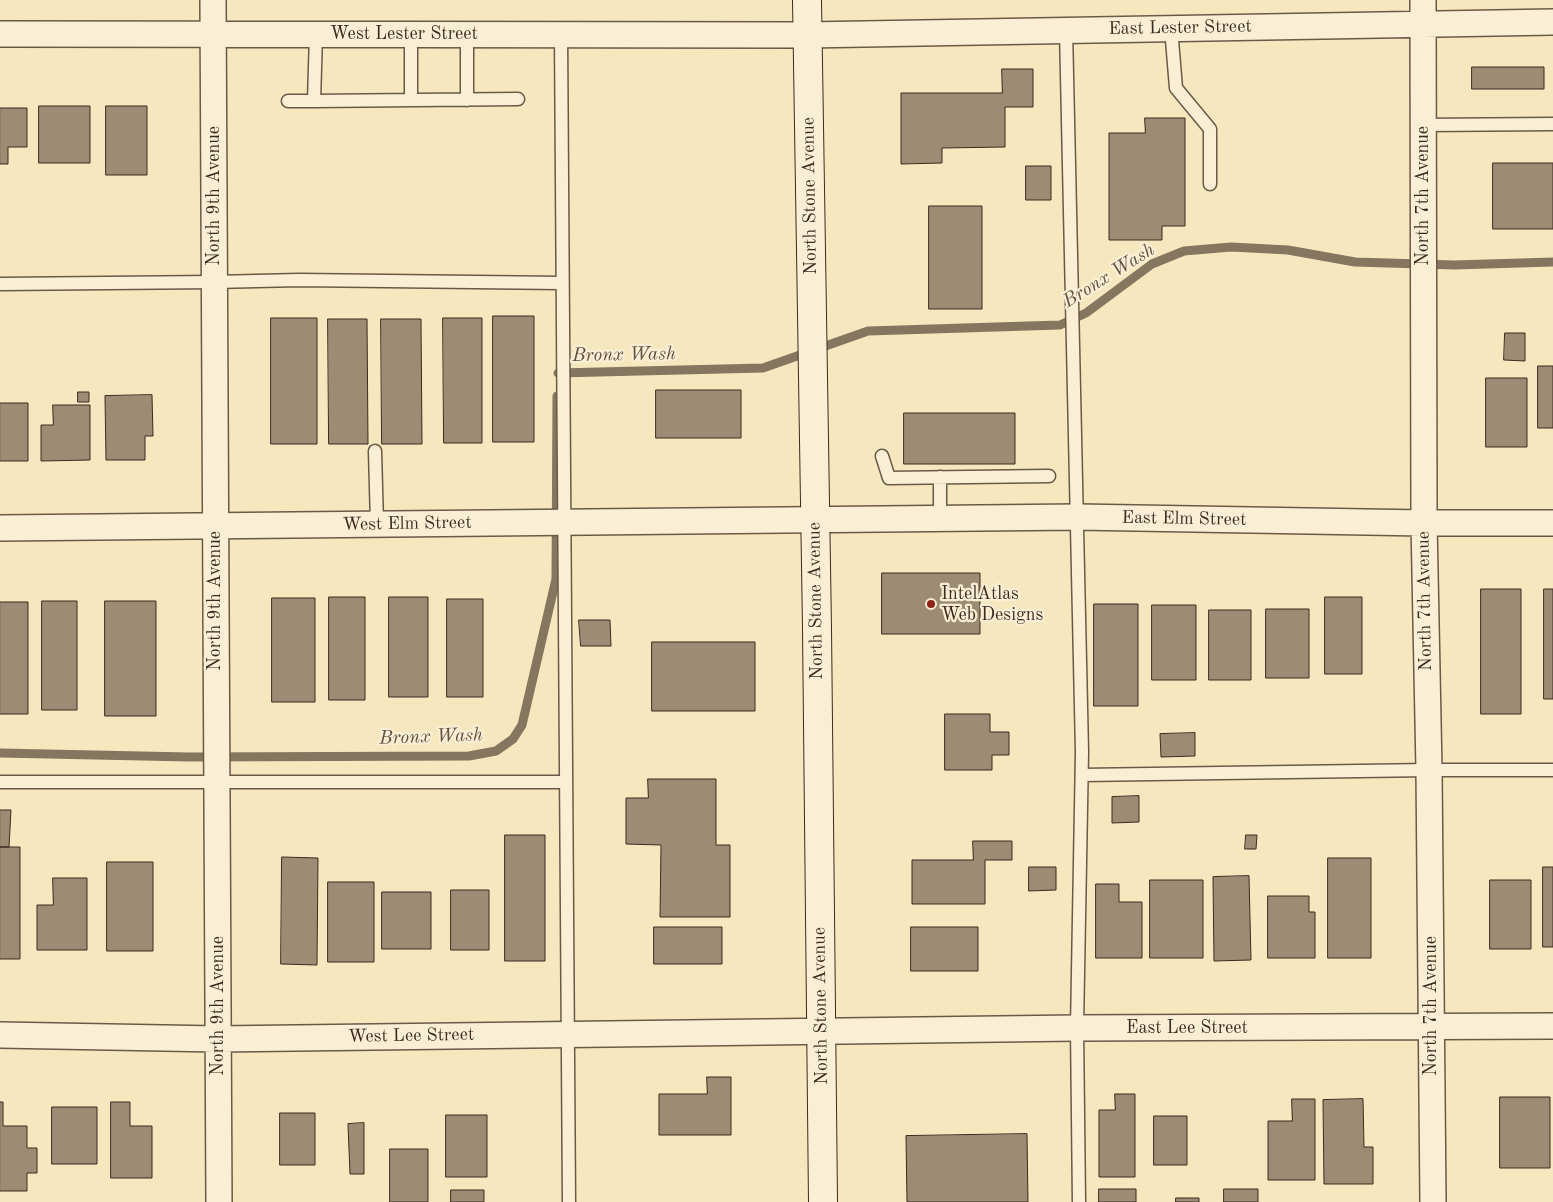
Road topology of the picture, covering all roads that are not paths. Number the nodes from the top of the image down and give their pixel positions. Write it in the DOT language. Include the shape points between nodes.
graph roads {
  1 [pos="213,0"];
  2 [pos="807,0"];
  3 [pos="1423,12"];
  4 [pos="1553,22"];
  5 [pos="1172,28"];
  6 [pos="1066,30"];
  7 [pos="0,34"];
  8 [pos="213,34"];
  9 [pos="316,34"];
  10 [pos="411,34"];
  11 [pos="467,34"];
  12 [pos="562,34"];
  13 [pos="807,35"];
  14 [pos="411,100"];
  15 [pos="467,100"];
  16 [pos="518,100"];
  17 [pos="288,101"];
  18 [pos="314,101"];
  19 [pos="1553,124"];
  20 [pos="1423,125"];
  21 [pos="1210,184"];
  22 [pos="214,282"];
  23 [pos="562,283"];
  24 [pos="0,284"];
  25 [pos="375,451"];
  26 [pos="882,456"];
  27 [pos="1049,476"];
  28 [pos="940,477"];
  29 [pos="1078,517"];
  30 [pos="940,519"];
  31 [pos="815,521"];
  32 [pos="564,522"];
  33 [pos="1553,522"];
  34 [pos="1424,523"];
  35 [pos="377,524"];
  36 [pos="215,526"];
  37 [pos="0,528"];
  38 [pos="1429,770"];
  39 [pos="1553,770"];
  40 [pos="1082,775"];
  41 [pos="0,782"];
  42 [pos="217,782"];
  43 [pos="565,782"];
  44 [pos="1431,1026"];
  45 [pos="1553,1026"];
  46 [pos="1077,1028"];
  47 [pos="821,1032"];
  48 [pos="567,1034"];
  49 [pos="0,1035"];
  50 [pos="218,1039"];
  51 [pos="219,1202"];
  52 [pos="568,1202"];
  53 [pos="823,1202"];
  54 [pos="1079,1202"];
  55 [pos="1432,1202"];
  1 -- 8 [label="street, North 9th Avenue"];
  2 -- 13 [label="main road, North Stone Avenue"];
  3 -- 4 [label="street, East Lester Street"];
  3 -- 5 [label="street, East Lester Street"];
  3 -- 20 [label="street, North 7th Avenue"];
  5 -- 6 [label="street, East Lester Street"];
  5 -- 21 [label="lane" via="1176,88 1210,129"];
  6 -- 13 [label="street, East Lester Street"];
  6 -- 29 [label="lane"];
  7 -- 8 [label="street, West Lester Street"];
  8 -- 9 [label="street, West Lester Street"];
  8 -- 22 [label="street, North 9th Avenue"];
  9 -- 10 [label="street, West Lester Street"];
  9 -- 18 [label="lane"];
  10 -- 11 [label="street, West Lester Street"];
  10 -- 14 [label="lane"];
  11 -- 12 [label="street, West Lester Street"];
  11 -- 15 [label="lane"];
  12 -- 13 [label="street, West Lester Street"];
  12 -- 23 [label="lane"];
  13 -- 31 [label="main road, North Stone Avenue"];
  14 -- 15 [label="lane"];
  14 -- 18 [label="lane"];
  15 -- 16 [label="lane"];
  17 -- 18 [label="lane"];
  19 -- 20 [label="lane"];
  20 -- 34 [label="street, North 7th Avenue"];
  22 -- 23 [label="lane"];
  22 -- 24 [label="lane"];
  22 -- 36 [label="street, North 9th Avenue"];
  23 -- 32 [label="lane"];
  25 -- 35 [label="lane"];
  26 -- 28 [label="lane" via="888,478"];
  27 -- 28 [label="lane"];
  28 -- 30 [label="lane"];
  29 -- 30 [label="street, East Elm Street"];
  29 -- 34 [label="street, East Elm Street"];
  29 -- 40 [label="lane"];
  30 -- 31 [label="street, East Elm Street"];
  31 -- 32 [label="street, West Elm Street"];
  31 -- 47 [label="main road, North Stone Avenue"];
  32 -- 35 [label="street, West Elm Street"];
  32 -- 43 [label="lane"];
  33 -- 34 [label="street, East Elm Street"];
  34 -- 38 [label="street, North 7th Avenue"];
  35 -- 36 [label="street, West Elm Street"];
  36 -- 37 [label="street, West Elm Street"];
  36 -- 42 [label="street, North 9th Avenue"];
  38 -- 39 [label="lane"];
  38 -- 40 [label="lane"];
  38 -- 44 [label="street, North 7th Avenue"];
  40 -- 46 [label="lane"];
  41 -- 42 [label="lane"];
  42 -- 43 [label="lane"];
  42 -- 50 [label="street, North 9th Avenue"];
  43 -- 48 [label="lane"];
  44 -- 45 [label="street, East Lee Street"];
  44 -- 46 [label="street, East Lee Street"];
  44 -- 55 [label="street, North 7th Avenue"];
  46 -- 47 [label="street, East Lee Street"];
  46 -- 54 [label="lane"];
  47 -- 48 [label="street, West Lee Street"];
  47 -- 53 [label="main road, North Stone Avenue"];
  48 -- 50 [label="street, West Lee Street"];
  48 -- 52 [label="lane"];
  49 -- 50 [label="street, West Lee Street"];
  50 -- 51 [label="street, North 9th Avenue"];
}
